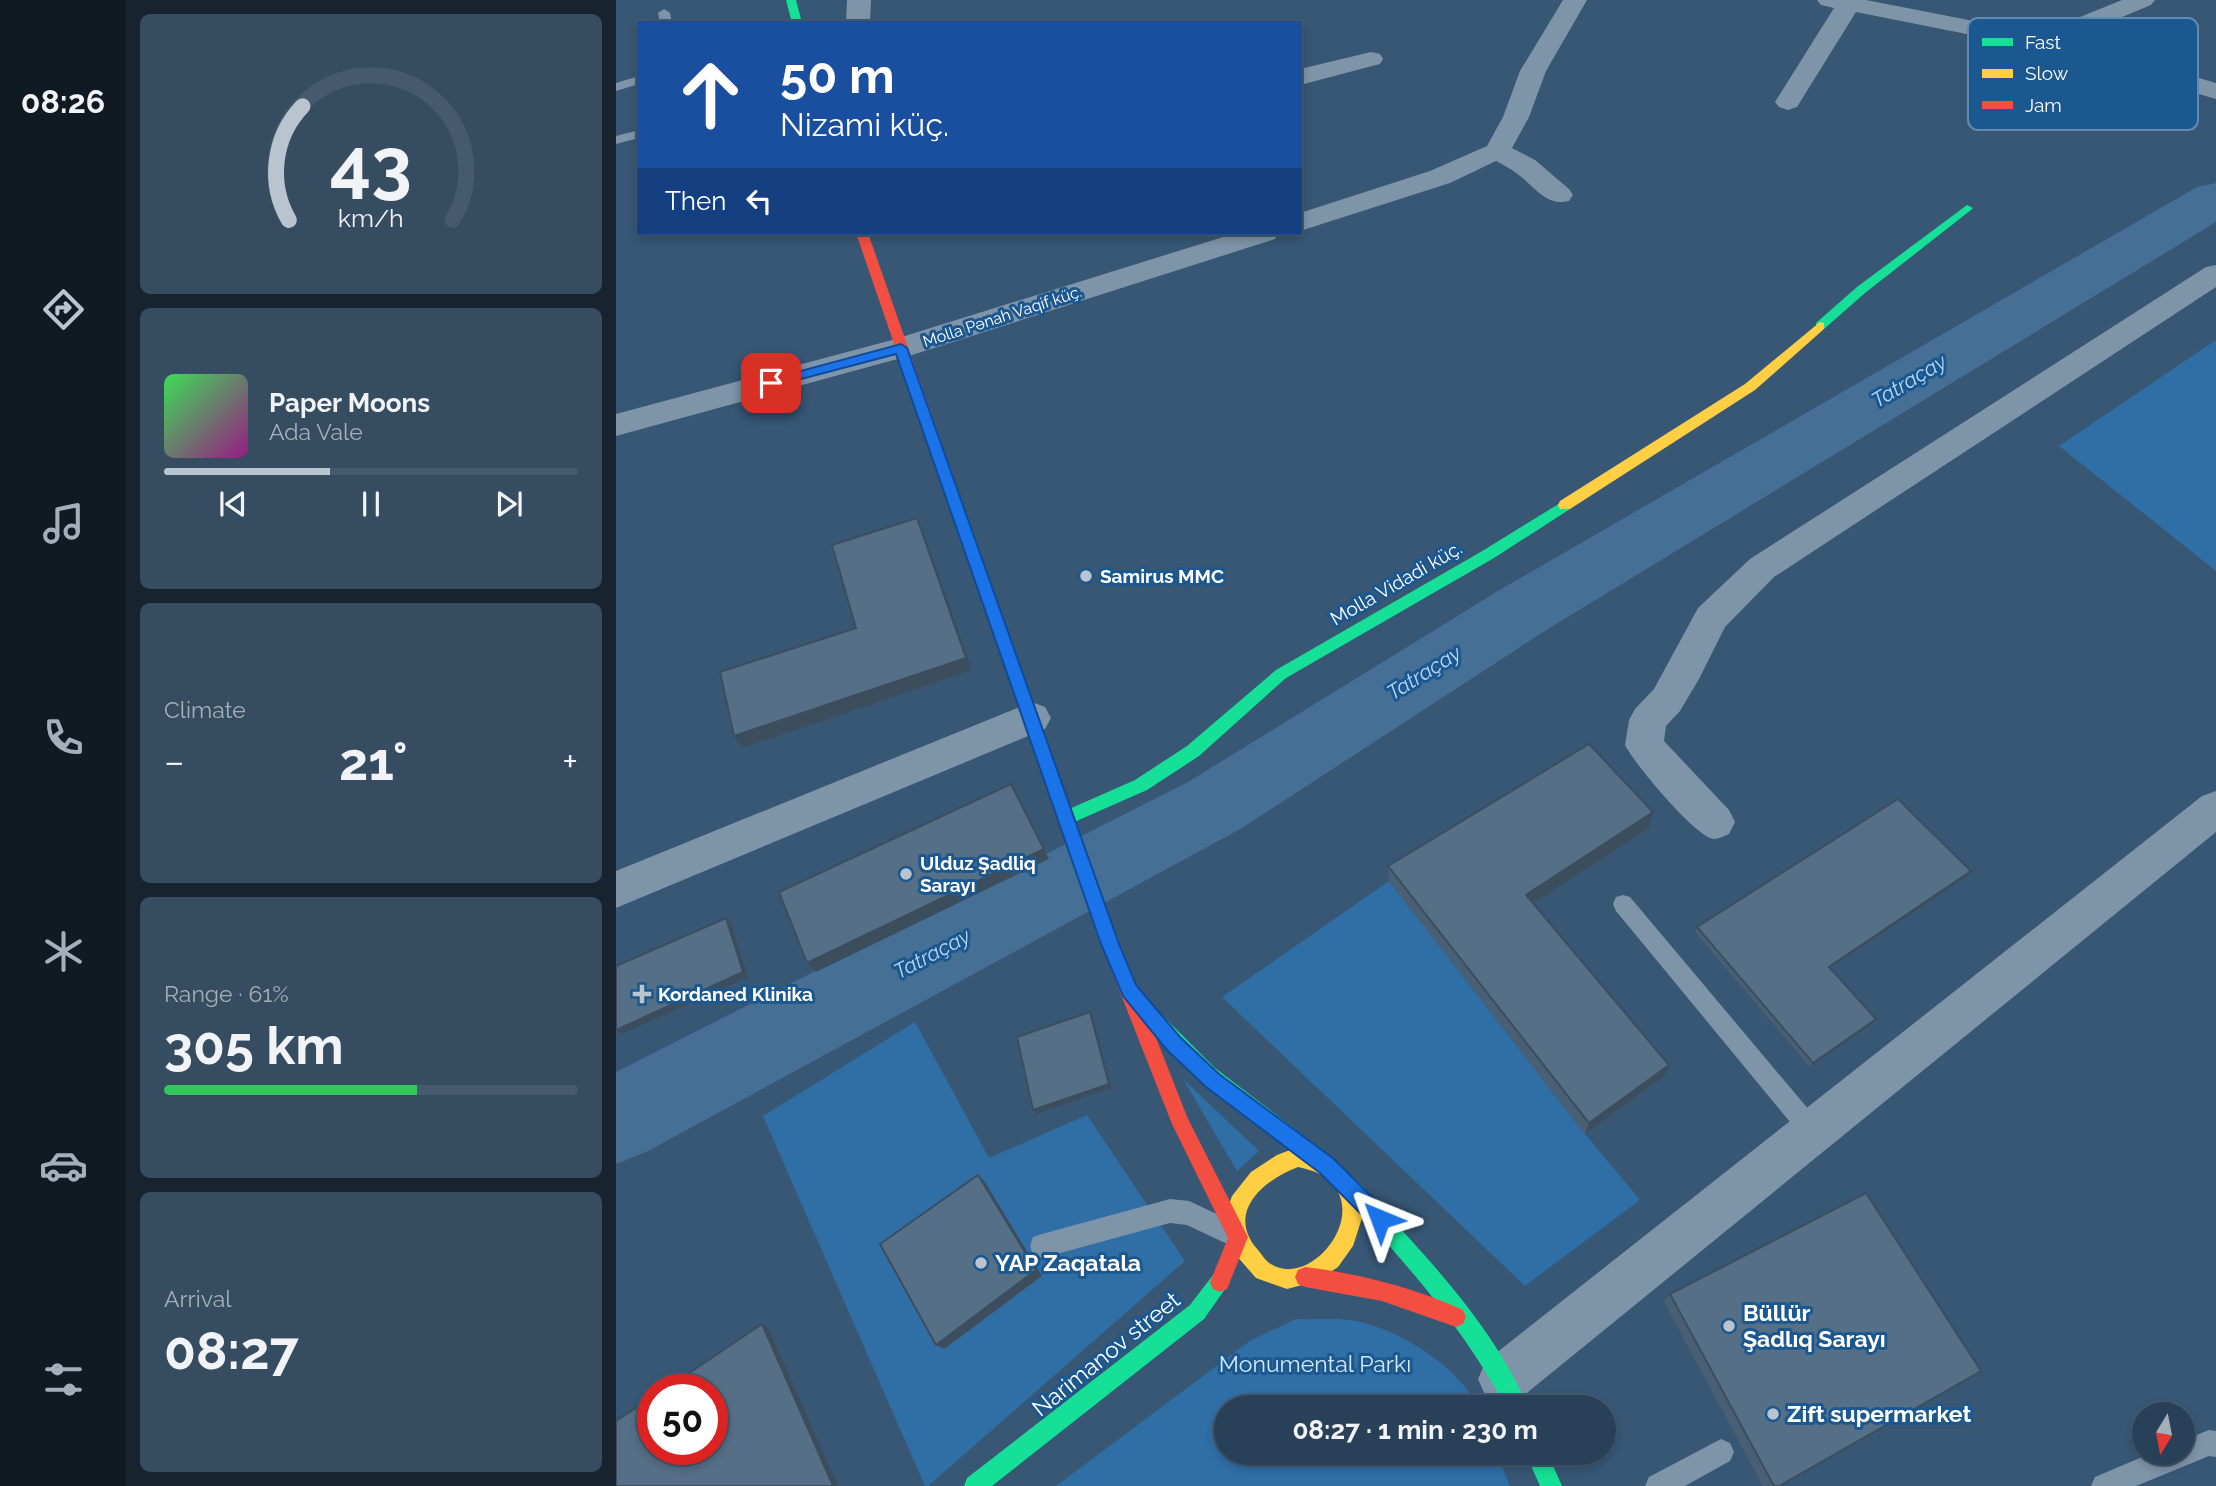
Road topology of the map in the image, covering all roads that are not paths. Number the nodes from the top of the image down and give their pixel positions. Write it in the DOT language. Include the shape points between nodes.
graph roads {
  1 [pos="790,0"];
  2 [pos="859,0"];
  3 [pos="1575,0"];
  4 [pos="2143,0"];
  5 [pos="1839,2"];
  6 [pos="2099,18"];
  7 [pos="796,21"];
  8 [pos="858,21"];
  9 [pos="1968,27"];
  10 [pos="1371,59"];
  11 [pos="1302,76"];
  12 [pos="637,81"];
  13 [pos="2198,86"];
  14 [pos="616,87"];
  15 [pos="2216,91"];
  16 [pos="1788,102"];
  17 [pos="637,135"];
  18 [pos="616,140"];
  19 [pos="1497,150"];
  20 [pos="1559,195"];
  21 [pos="1967,208"];
  22 [pos="1302,221"];
  23 [pos="863,235"];
  24 [pos="1259,235"];
  25 [pos="2216,274"];
  26 [pos="901,348"];
  27 [pos="616,425"];
  28 [pos="1032,718"];
  29 [pos="2216,808"];
  30 [pos="1066,818"];
  31 [pos="1715,822"];
  32 [pos="616,890"];
  33 [pos="1623,904"];
  34 [pos="1129,990"];
  35 [pos="1812,1131"];
  36 [pos="1333,1171"];
  37 [pos="1238,1237"];
  38 [pos="1042,1246"];
  39 [pos="1304,1277"];
  40 [pos="1461,1320"];
  41 [pos="1511,1393"];
  42 [pos="2216,1444"];
  43 [pos="1721,1452"];
  44 [pos="1542,1465"];
  45 [pos="975,1486"];
  46 [pos="1551,1486"];
  47 [pos="1658,1486"];
  48 [pos="2105,1486"];
  1 -- 7 [label="main road"];
  2 -- 8 [label="street"];
  3 -- 19 [label="street" via="1533,71 1516,117"];
  4 -- 6 [label="street"];
  5 -- 9 [label="street"];
  5 -- 16 [label="street"];
  10 -- 11 [label="street"];
  12 -- 14 [label="lane"];
  13 -- 15 [label="street"];
  17 -- 18 [label="lane"];
  19 -- 20 [label="street"];
  19 -- 22 [label="street" via="1440,177"];
  21 -- 30 [label="main road, Molla Vidadi küç." via="1861,290 1750,387 1489,554 1281,674 1193,751 1141,785"];
  23 -- 26 [label="main road"];
  24 -- 26 [label="street, Molla Pənah Vaqif küç."];
  25 -- 31 [label="street" via="1762,568 1711,618 1667,700 1648,720 1644,745"];
  26 -- 27 [label="street, Molla Pənah Vaqif küç."];
  26 -- 28 [label="main road"];
  28 -- 30 [label="main road"];
  28 -- 32 [label="street"];
  29 -- 35 [label="street"];
  30 -- 34 [label="main road"];
  33 -- 35 [label="lane"];
  34 -- 36 [label="main road" via="1212,1080"];
  34 -- 37 [label="main road" via="1181,1124"];
  35 -- 41 [label="street"];
  36 -- 37 [label="main road" via="1298,1157 1268,1166 1255,1176 1238,1204"];
  36 -- 39 [label="main road" via="1348,1191 1353,1226 1336,1259"];
  36 -- 40 [label="main road" via="1388,1228"];
  37 -- 38 [label="lane" via="1189,1213 1170,1211"];
  37 -- 39 [label="main road" via="1255,1265 1270,1274"];
  37 -- 45 [label="main road, Narimanov street" via="1220,1281 1197,1312"];
  39 -- 40 [label="main road" via="1396,1291"];
  40 -- 41 [label="main road" via="1486,1350"];
  42 -- 48 [label="lane"];
  43 -- 47 [label="lane"];
  44 -- 46 [label="main road"];
}
